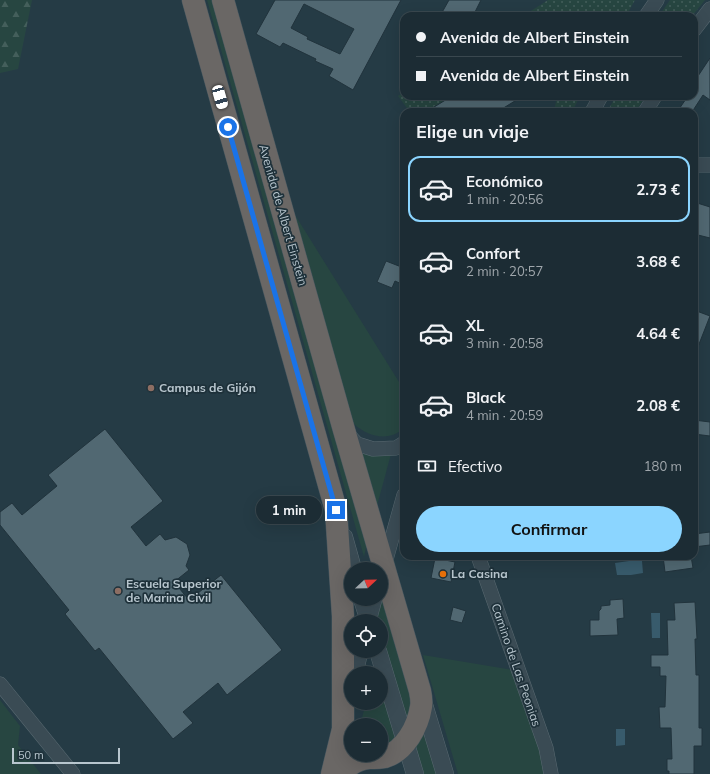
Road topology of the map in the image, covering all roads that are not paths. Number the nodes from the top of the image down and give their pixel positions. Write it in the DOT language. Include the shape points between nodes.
graph roads {
  1 [pos="193,0"];
  2 [pos="223,0"];
  3 [pos="656,0"];
  4 [pos="710,9"];
  5 [pos="648,12"];
  6 [pos="698,25"];
  7 [pos="698,165"];
  8 [pos="710,165"];
  9 [pos="344,430"];
  10 [pos="400,446"];
  11 [pos="400,509"];
  12 [pos="336,510"];
  13 [pos="479,560"];
  14 [pos="351,562"];
  15 [pos="381,562"];
  16 [pos="385,562"];
  17 [pos="388,586"];
  18 [pos="380,658"];
  19 [pos="0,684"];
  20 [pos="420,691"];
  21 [pos="347,710"];
  22 [pos="343,729"];
  23 [pos="406,742"];
  24 [pos="388,755"];
  25 [pos="388,759"];
  26 [pos="355,762"];
  27 [pos="73,774"];
  28 [pos="332,774"];
  29 [pos="341,774"];
  30 [pos="408,774"];
  31 [pos="415,774"];
  32 [pos="445,774"];
  33 [pos="551,774"];
  1 -- 12 [label="highway"];
  2 -- 9 [label="highway, Avenida de Albert Einstein"];
  3 -- 5 [label="street"];
  4 -- 6 [label="street"];
  7 -- 8 [label="street"];
  9 -- 10 [label="street, Avenida de Albert Einstein" via="357,444 373,449"];
  9 -- 15 [label="highway, Avenida de Albert Einstein"];
  11 -- 16 [label="street"];
  12 -- 14 [label="street"];
  12 -- 22 [label="highway" via="342,579"];
  13 -- 33 [label="street, Camino de Las Peonias" via="546,748"];
  17 -- 20 [label="highway, Avenida de Albert Einstein"];
  18 -- 23 [label="street"];
  19 -- 27 [label="street"];
  20 -- 23 [label="highway, Avenida de Albert Einstein" via="422,705 417,724"];
  20 -- 32 [label="street"];
  21 -- 22 [label="street"];
  22 -- 28 [label="highway"];
  23 -- 24 [label="highway"];
  23 -- 31 [label="street"];
  25 -- 30 [label="street" via="400,765"];
  26 -- 29 [label="highway" via="347,766"];
}
